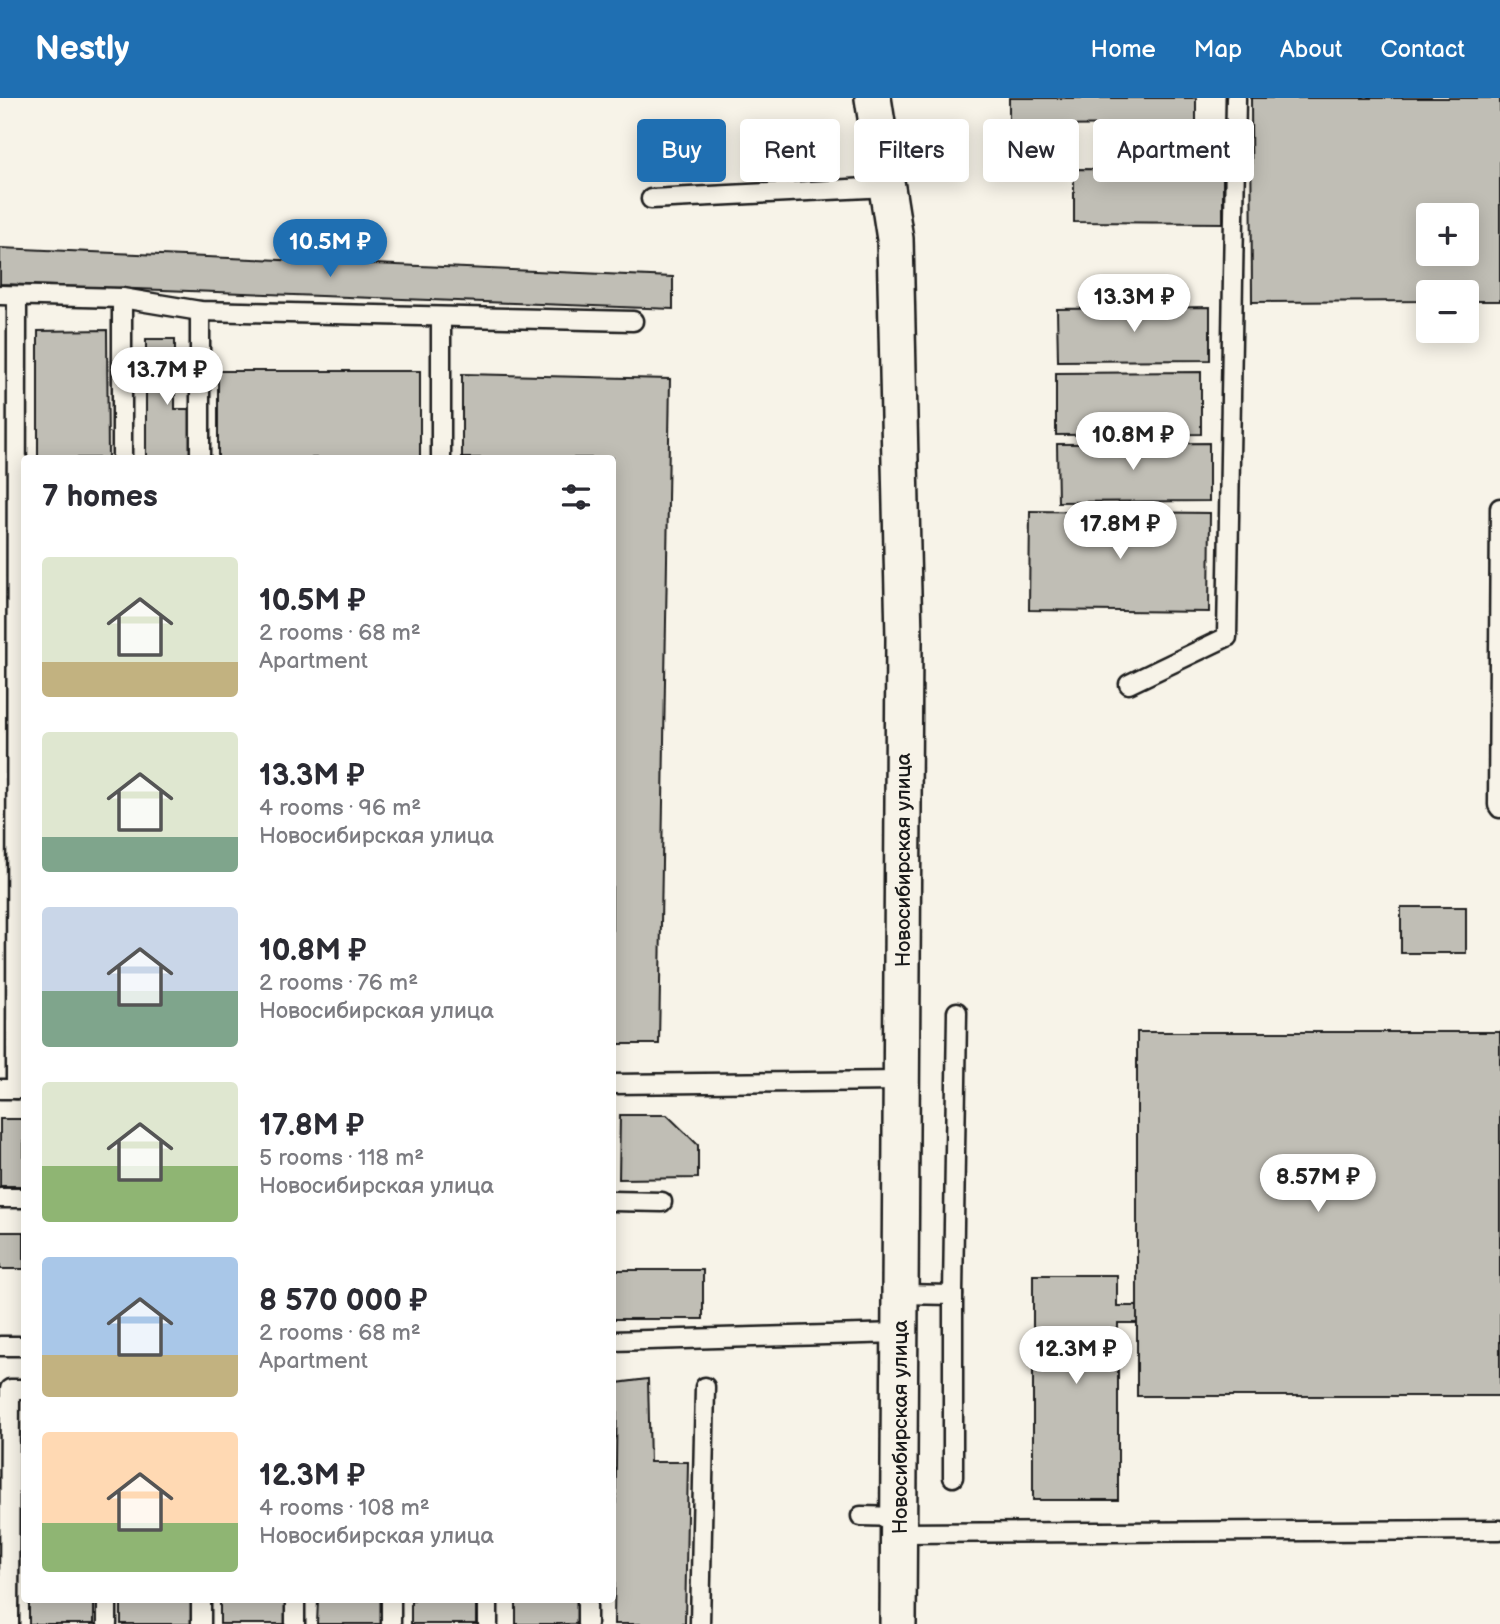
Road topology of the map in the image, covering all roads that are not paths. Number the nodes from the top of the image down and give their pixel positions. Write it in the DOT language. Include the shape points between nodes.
graph roads {
  1 [pos="873,98"];
  2 [pos="1236,98"];
  3 [pos="888,187"];
  4 [pos="651,198"];
  5 [pos="9,295"];
  6 [pos="122,298"];
  7 [pos="200,311"];
  8 [pos="441,317"];
  9 [pos="633,321"];
  10 [pos="122,455"];
  11 [pos="200,455"];
  12 [pos="441,455"];
  13 [pos="1500,508"];
  14 [pos="1129,684"];
  15 [pos="1500,808"];
  16 [pos="957,1012"];
  17 [pos="902,1082"];
  18 [pos="616,1084"];
  19 [pos="13,1089"];
  20 [pos="0,1198"];
  21 [pos="21,1198"];
  22 [pos="616,1201"];
  23 [pos="662,1202"];
  24 [pos="900,1294"];
  25 [pos="953,1295"];
  26 [pos="900,1333"];
  27 [pos="616,1341"];
  28 [pos="0,1346"];
  29 [pos="21,1346"];
  30 [pos="705,1387"];
  31 [pos="21,1389"];
  32 [pos="953,1477"];
  33 [pos="861,1516"];
  34 [pos="899,1525"];
  35 [pos="1500,1530"];
  36 [pos="107,1603"];
  37 [pos="201,1603"];
  38 [pos="295,1603"];
  39 [pos="391,1603"];
  40 [pos="488,1603"];
  41 [pos="587,1603"];
  42 [pos="9,1624"];
  43 [pos="107,1624"];
  44 [pos="201,1624"];
  45 [pos="295,1624"];
  46 [pos="391,1624"];
  47 [pos="488,1624"];
  48 [pos="587,1624"];
  49 [pos="700,1624"];
  50 [pos="898,1624"];
  1 -- 3 [label="street, Новосибирская улица"];
  2 -- 14 [label="lane" via="1227,637"];
  3 -- 4 [label="lane"];
  3 -- 17 [label="street, Новосибирская улица" via="895,239 905,638"];
  5 -- 6 [label="lane"];
  5 -- 19 [label="lane"];
  6 -- 7 [label="lane"];
  6 -- 10 [label="lane"];
  7 -- 8 [label="lane"];
  7 -- 11 [label="lane"];
  8 -- 9 [label="lane"];
  8 -- 12 [label="lane"];
  13 -- 15 [label="lane"];
  16 -- 25 [label="lane"];
  17 -- 18 [label="lane"];
  17 -- 24 [label="street, Новосибирская улица"];
  20 -- 21 [label="lane"];
  22 -- 23 [label="lane"];
  24 -- 25 [label="lane"];
  24 -- 26 [label="street, Новосибирская улица"];
  25 -- 32 [label="lane"];
  26 -- 27 [label="lane"];
  26 -- 34 [label="street, Новосибирская улица"];
  28 -- 29 [label="lane"];
  30 -- 49 [label="lane"];
  31 -- 42 [label="lane" via="10,1389"];
  33 -- 34 [label="lane"];
  34 -- 35 [label="lane"];
  34 -- 50 [label="street, Новосибирская улица"];
  36 -- 43 [label="lane"];
  37 -- 44 [label="lane"];
  38 -- 45 [label="lane"];
  39 -- 46 [label="lane"];
  40 -- 47 [label="lane"];
  41 -- 48 [label="lane"];
}
